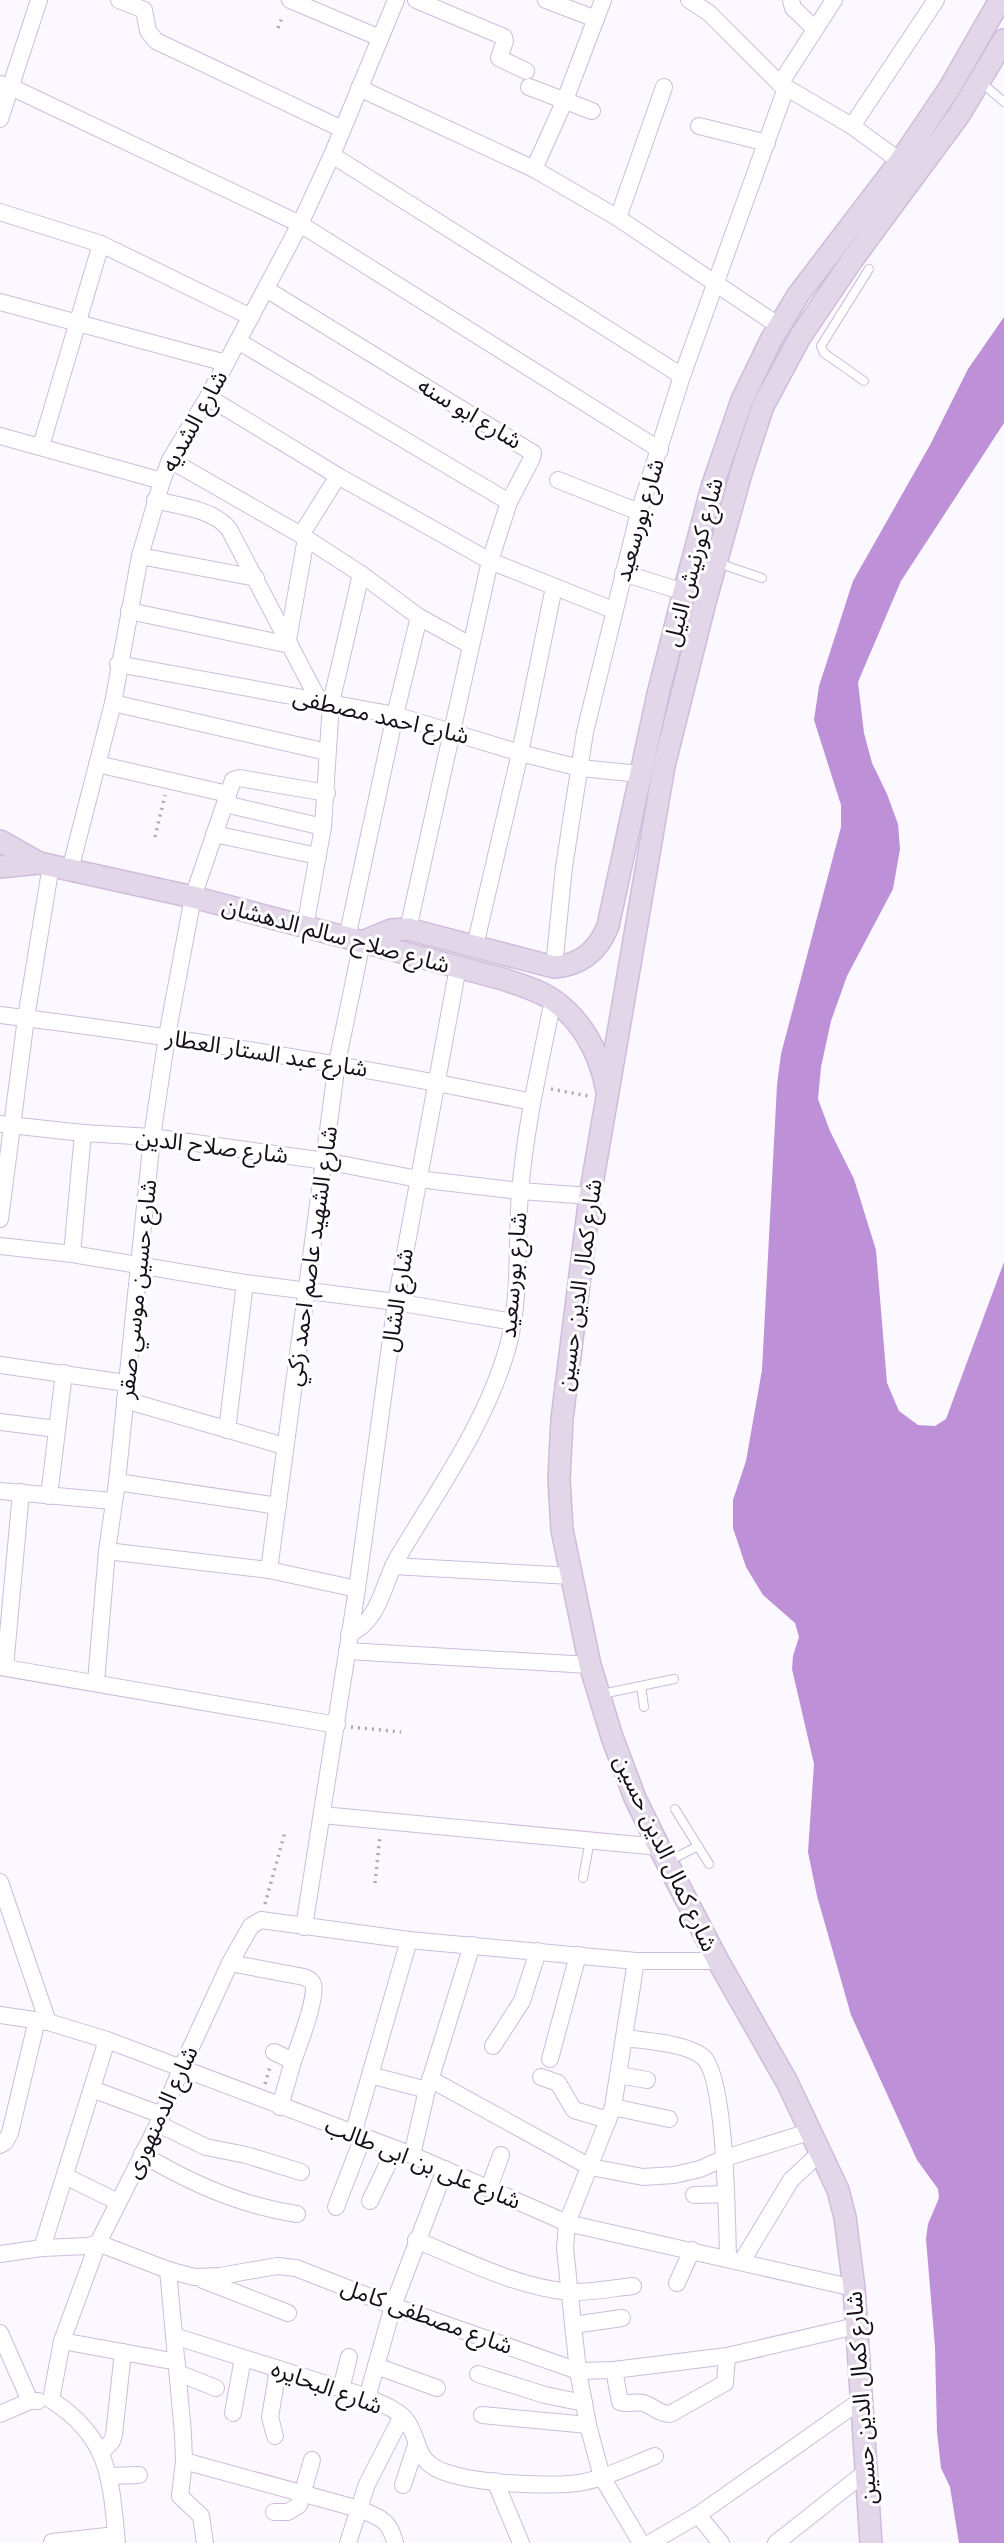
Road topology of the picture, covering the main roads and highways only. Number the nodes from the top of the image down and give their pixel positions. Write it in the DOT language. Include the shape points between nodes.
graph roads {
  1 [pos="1000,0"];
  2 [pos="1004,40"];
  3 [pos="908,167"];
  4 [pos="0,841"];
  5 [pos="53,866"];
  6 [pos="0,867"];
  7 [pos="354,940"];
  8 [pos="607,1100"];
  9 [pos="871,2543"];
  1 -- 3 [label="main road, شارع كورنيش النيل"];
  2 -- 3 [label="main road, شارع كورنيش النيل" via="981,82"];
  3 -- 7 [label="main road, شارع كورنيش النيل" via="798,295 742,400 712,487 684,592 604,937 578,962 554,967 408,929"];
  3 -- 8 [label="main road, شارع كورنيش النيل" via="838,299 800,337 763,405 716,563 664,766"];
  4 -- 5 [label="main road"];
  5 -- 6 [label="main road, شارع صلاح سالم الدهشان"];
  5 -- 7 [label="main road, شارع صلاح سالم الدهشان"];
  7 -- 8 [label="main road, شارع صلاح سالم الدهشان" via="503,979 553,1000 590,1042 602,1070"];
  8 -- 9 [label="main road, شارع كمال الدين حسين" via="569,1347 560,1455 562,1530 590,1665 624,1771 718,1961 787,2082 838,2190 854,2288"];
}
